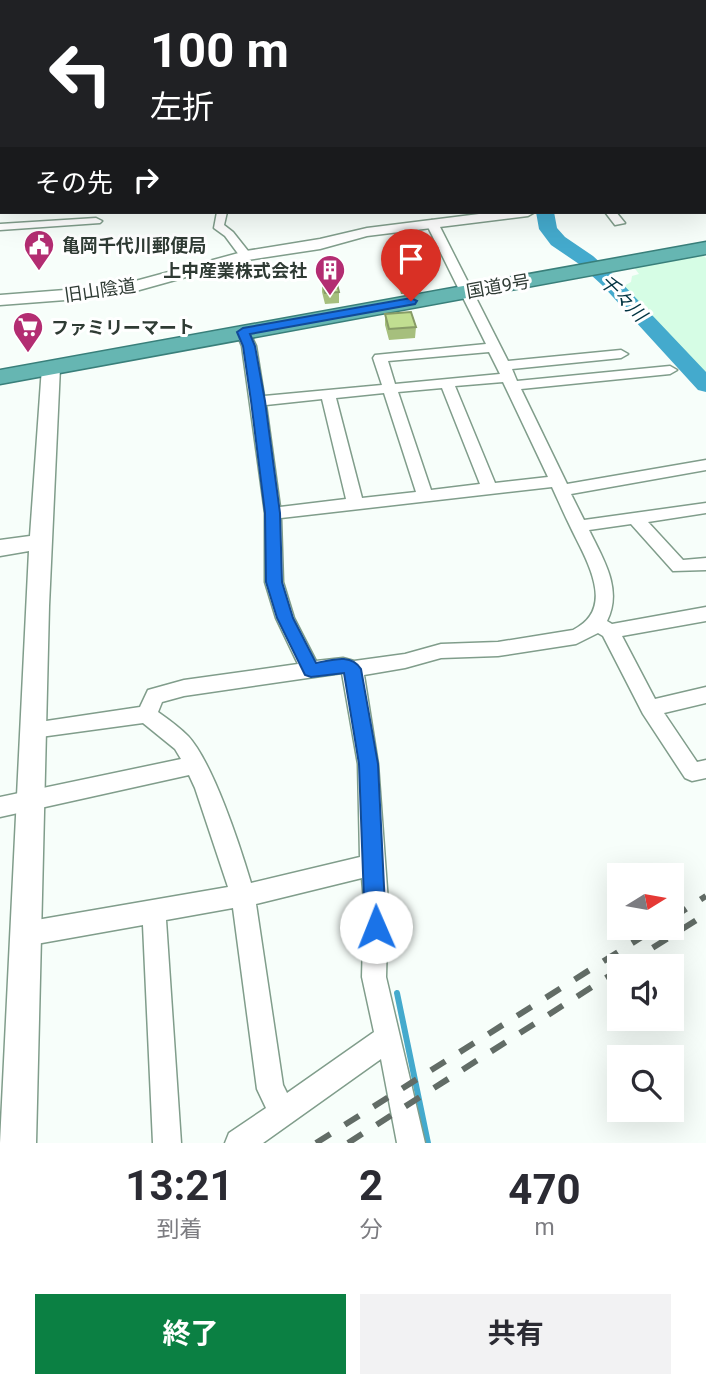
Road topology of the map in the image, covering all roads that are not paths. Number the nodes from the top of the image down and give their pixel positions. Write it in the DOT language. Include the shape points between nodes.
graph roads {
  1 [pos="221,214"];
  2 [pos="503,214"];
  3 [pos="612,214"];
  4 [pos="96,221"];
  5 [pos="432,223"];
  6 [pos="619,223"];
  7 [pos="0,227"];
  8 [pos="706,248"];
  9 [pos="246,256"];
  10 [pos="466,291"];
  11 [pos="0,300"];
  12 [pos="243,332"];
  13 [pos="494,347"];
  14 [pos="621,354"];
  15 [pos="51,367"];
  16 [pos="670,370"];
  17 [pos="0,377"];
  18 [pos="508,377"];
  19 [pos="447,383"];
  20 [pos="390,389"];
  21 [pos="328,394"];
  22 [pos="258,401"];
  23 [pos="706,465"];
  24 [pos="560,486"];
  25 [pos="490,489"];
  26 [pos="425,496"];
  27 [pos="355,504"];
  28 [pos="706,508"];
  29 [pos="273,513"];
  30 [pos="635,519"];
  31 [pos="578,526"];
  32 [pos="42,542"];
  33 [pos="0,548"];
  34 [pos="706,564"];
  35 [pos="706,614"];
  36 [pos="603,627"];
  37 [pos="353,669"];
  38 [pos="311,670"];
  39 [pos="706,695"];
  40 [pos="650,708"];
  41 [pos="147,714"];
  42 [pos="33,730"];
  43 [pos="195,765"];
  44 [pos="706,769"];
  45 [pos="29,803"];
  46 [pos="0,807"];
  47 [pos="372,865"];
  48 [pos="242,896"];
  49 [pos="154,913"];
  50 [pos="25,934"];
  51 [pos="388,1038"];
  52 [pos="284,1113"];
  53 [pos="18,1143"];
  54 [pos="167,1143"];
  55 [pos="239,1143"];
  56 [pos="411,1143"];
  1 -- 9 [label="street" via="218,226"];
  2 -- 5 [label="street, 旧山陰道"];
  3 -- 6 [label="street"];
  4 -- 7 [label="street"];
  5 -- 9 [label="street, 旧山陰道"];
  5 -- 10 [label="street"];
  8 -- 10 [label="highway, 国道9号"];
  9 -- 11 [label="street, 旧山陰道" via="118,290"];
  10 -- 12 [label="highway, 国道9号"];
  10 -- 13 [label="street"];
  12 -- 15 [label="highway, 国道9号"];
  12 -- 22 [label="street"];
  13 -- 18 [label="street"];
  13 -- 20 [label="street" via="380,358"];
  14 -- 18 [label="street"];
  15 -- 17 [label="highway, 国道9号"];
  15 -- 32 [label="street"];
  16 -- 18 [label="street"];
  18 -- 19 [label="street"];
  18 -- 24 [label="street"];
  19 -- 20 [label="street"];
  19 -- 25 [label="street"];
  20 -- 21 [label="street"];
  20 -- 26 [label="street"];
  21 -- 22 [label="street"];
  21 -- 27 [label="street"];
  22 -- 29 [label="street"];
  23 -- 24 [label="street"];
  24 -- 25 [label="street"];
  24 -- 31 [label="street"];
  25 -- 26 [label="street"];
  26 -- 27 [label="street"];
  27 -- 29 [label="street"];
  28 -- 30 [label="street"];
  29 -- 38 [label="street" via="274,582 285,618"];
  30 -- 31 [label="street"];
  30 -- 34 [label="street" via="679,567"];
  31 -- 36 [label="street" via="602,575 607,598"];
  32 -- 33 [label="street"];
  32 -- 42 [label="street"];
  35 -- 36 [label="street"];
  36 -- 37 [label="street" via="576,637 498,649 441,651"];
  36 -- 40 [label="street"];
  37 -- 38 [label="street" via="343,664"];
  37 -- 47 [label="street" via="368,764"];
  38 -- 41 [label="street" via="184,688 155,696"];
  39 -- 40 [label="street"];
  40 -- 44 [label="street" via="692,772"];
  41 -- 42 [label="street"];
  41 -- 43 [label="street" via="182,743"];
  42 -- 45 [label="street"];
  43 -- 45 [label="street"];
  43 -- 48 [label="street"];
  45 -- 46 [label="street"];
  45 -- 50 [label="street"];
  47 -- 48 [label="street"];
  47 -- 51 [label="street" via="374,977"];
  48 -- 49 [label="street"];
  48 -- 52 [label="street" via="270,1089"];
  49 -- 50 [label="street"];
  49 -- 54 [label="street"];
  50 -- 53 [label="street"];
  51 -- 52 [label="street"];
  51 -- 56 [label="street"];
  52 -- 55 [label="street"];
}
